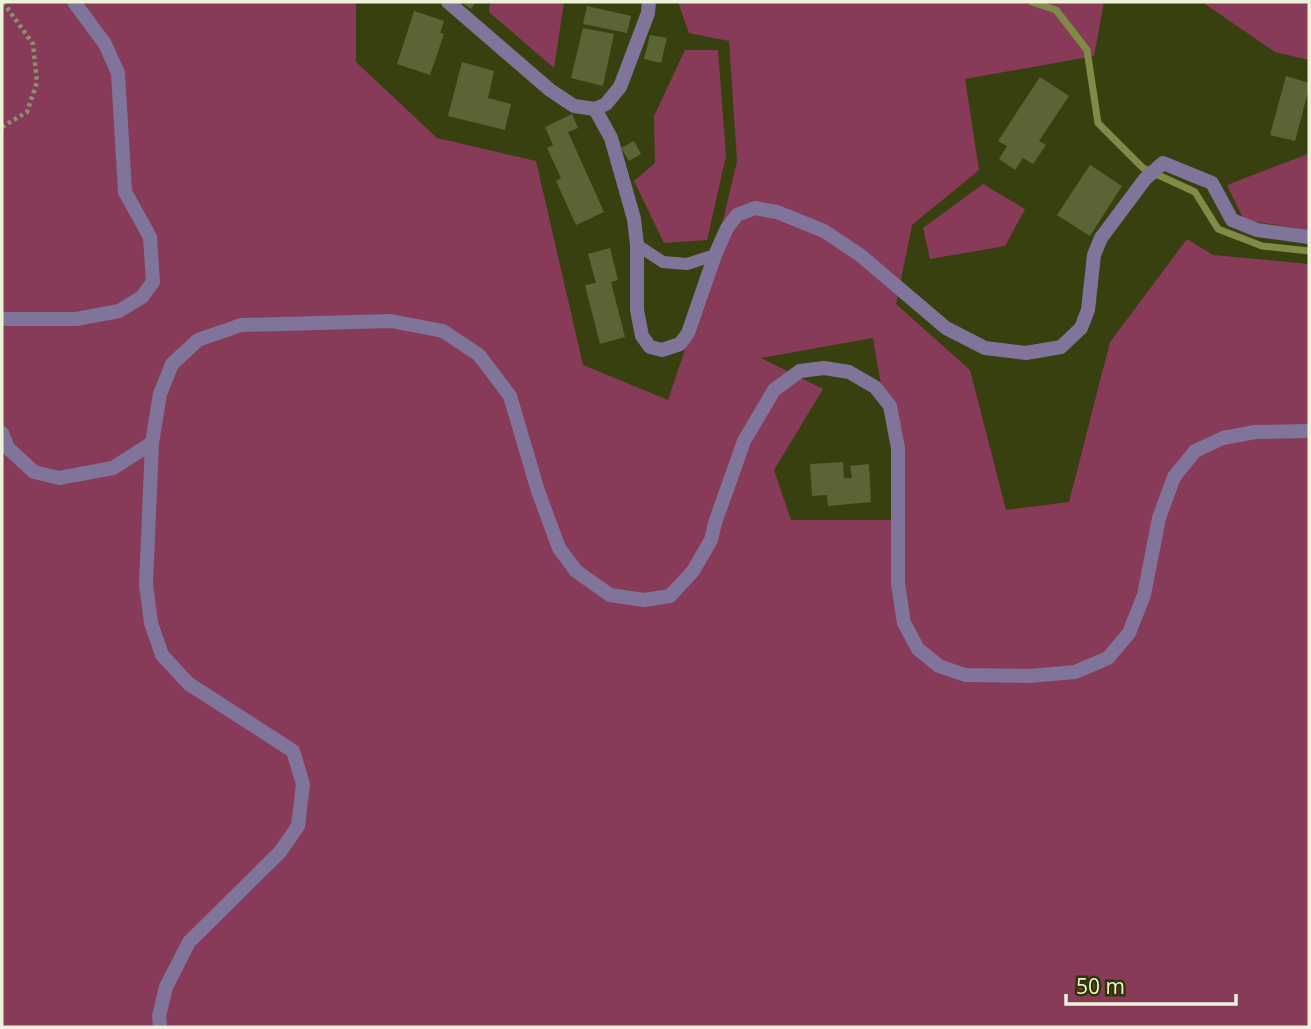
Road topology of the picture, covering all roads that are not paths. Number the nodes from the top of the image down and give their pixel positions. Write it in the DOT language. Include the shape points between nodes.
graph roads {
  1 [pos="74,2"];
  2 [pos="448,2"];
  3 [pos="649,2"];
  4 [pos="595,109"];
  5 [pos="1309,237"];
  6 [pos="637,244"];
  7 [pos="715,255"];
  8 [pos="2,318"];
  9 [pos="1309,431"];
  10 [pos="2,433"];
  11 [pos="152,443"];
  12 [pos="160,1027"];
  1 -- 8 [label="street" via="105,44 117,73 125,192 150,237 153,282 142,297 119,311 76,319"];
  2 -- 4 [label="street" via="550,90 574,106"];
  3 -- 4 [label="street" via="620,86 606,104"];
  4 -- 6 [label="street" via="611,138 635,219"];
  5 -- 7 [label="street" via="1257,230 1231,220 1212,183 1163,163 1101,238 1081,328 1061,346 1026,353 985,348 946,328 824,231 778,212 755,208 737,215"];
  6 -- 7 [label="lane" via="663,262 687,264"];
  6 -- 7 [label="street" via="637,310 642,336 650,347 662,350 680,344 688,333"];
  9 -- 11 [label="street" via="1255,432 1223,438 1195,452 1174,477 1158,518 1143,595 1129,634 1108,658 1075,672 1029,676 965,675 939,666 918,649 904,623 898,584 898,448 890,406 875,387 849,372 824,368 800,372 774,390 744,441 711,540 694,570 670,596 644,600 610,595 576,571 559,548 510,396 480,355 443,331 391,321 240,325 198,340 172,364 159,394"];
  10 -- 11 [label="street" via="8,448 34,472 59,478 113,468"];
  11 -- 12 [label="street" via="146,584 151,623 162,655 189,684 293,751 303,784 298,826 280,852 189,942 166,987"];
}
